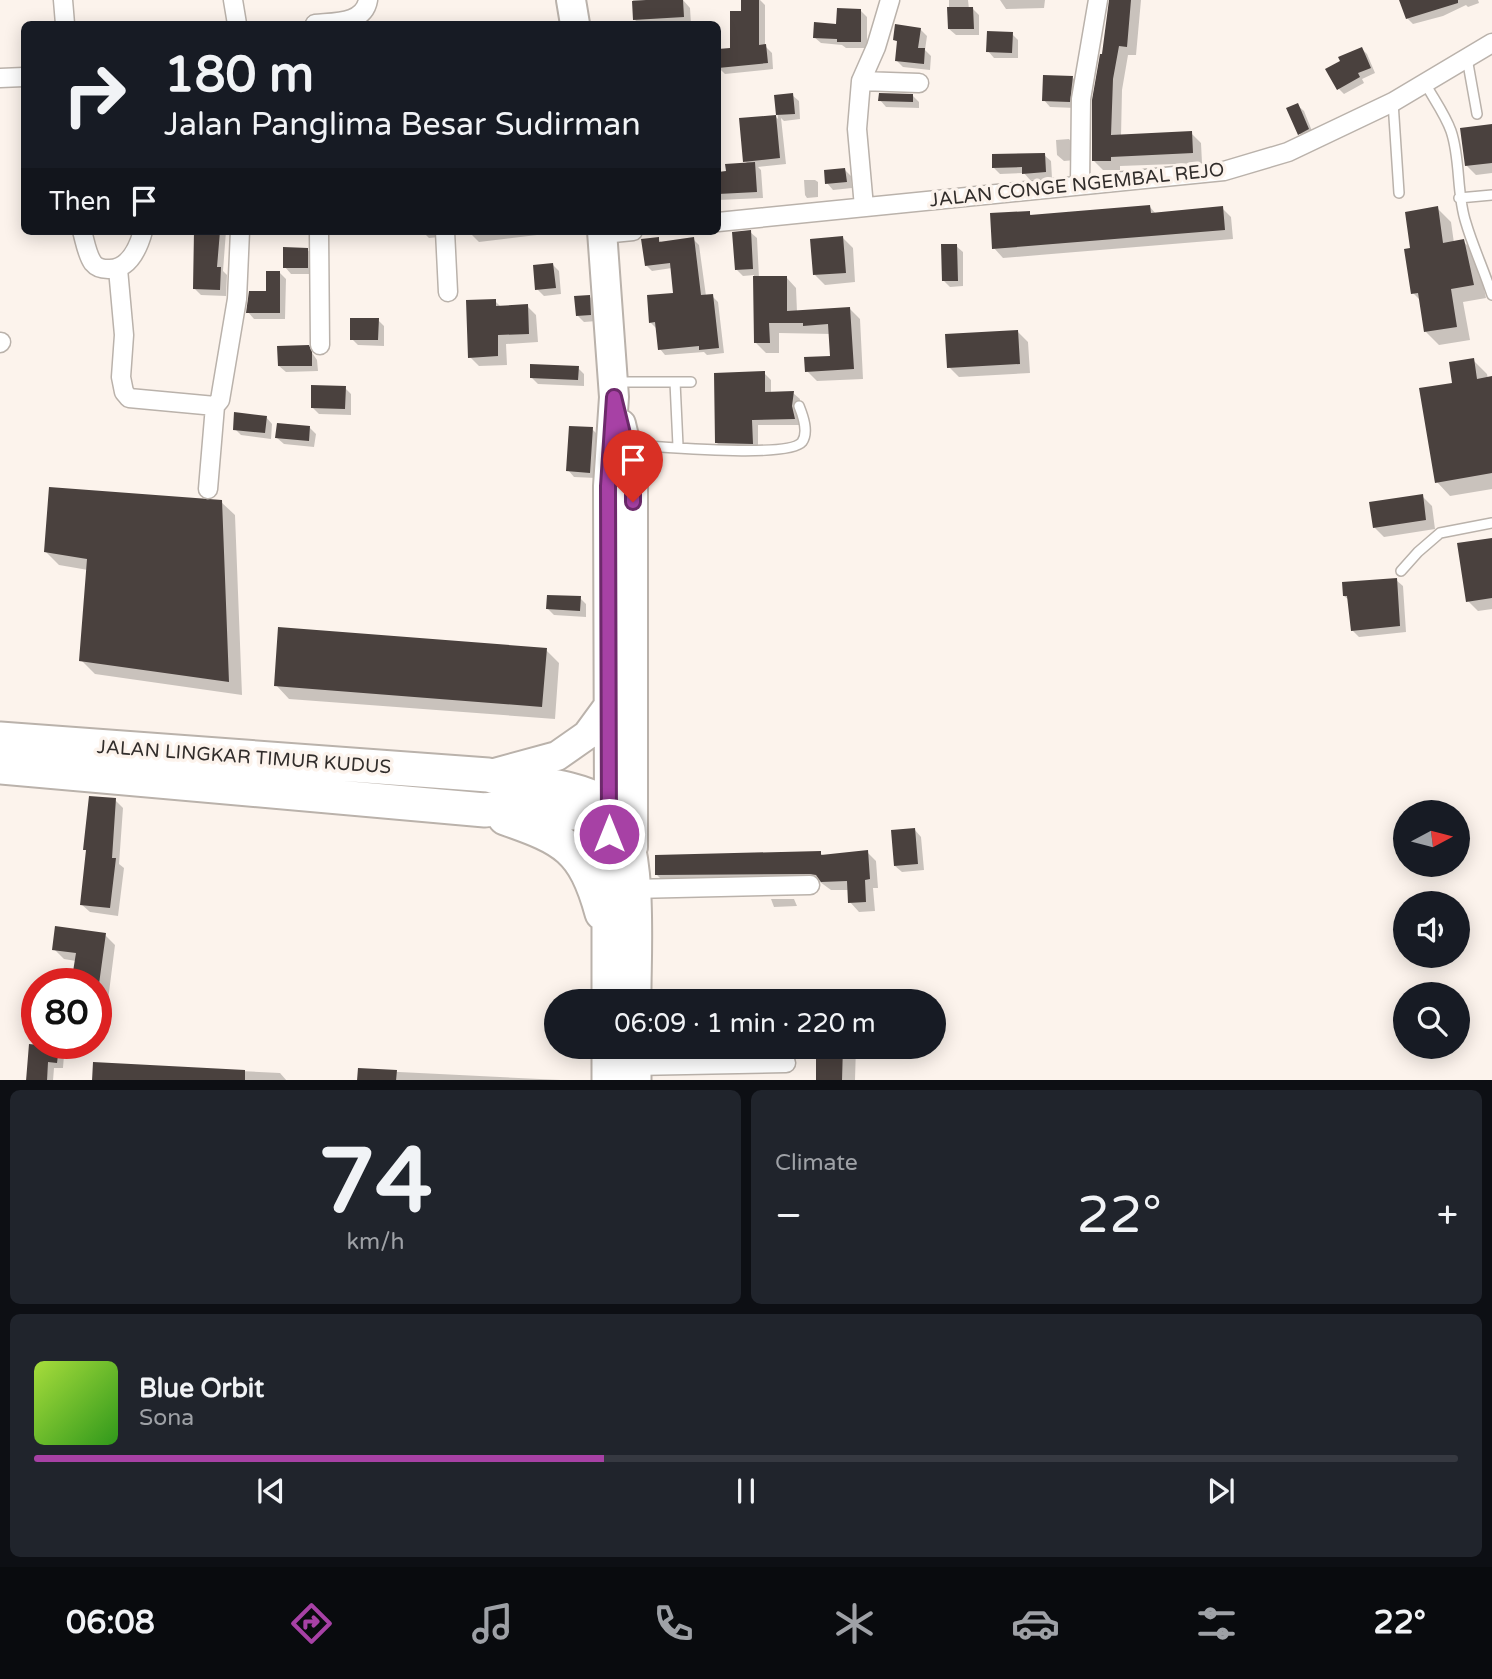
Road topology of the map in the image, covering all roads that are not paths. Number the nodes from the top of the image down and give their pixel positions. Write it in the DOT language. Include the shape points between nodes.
graph roads {
  1 [pos="63,0"];
  2 [pos="233,0"];
  3 [pos="368,0"];
  4 [pos="571,0"];
  5 [pos="890,0"];
  6 [pos="1098,0"];
  7 [pos="65,21"];
  8 [pos="236,21"];
  9 [pos="335,21"];
  10 [pos="574,21"];
  11 [pos="1492,43"];
  12 [pos="1467,58"];
  13 [pos="21,77"];
  14 [pos="0,78"];
  15 [pos="861,81"];
  16 [pos="919,83"];
  17 [pos="1425,83"];
  18 [pos="1393,102"];
  19 [pos="1477,114"];
  20 [pos="1080,185"];
  21 [pos="1399,193"];
  22 [pos="1492,195"];
  23 [pos="1459,198"];
  24 [pos="864,207"];
  25 [pos="721,222"];
  26 [pos="83,235"];
  27 [pos="141,235"];
  28 [pos="240,235"];
  29 [pos="319,235"];
  30 [pos="445,235"];
  31 [pos="603,235"];
  32 [pos="118,269"];
  33 [pos="448,292"];
  34 [pos="1492,295"];
  35 [pos="320,345"];
  36 [pos="676,382"];
  37 [pos="691,382"];
  38 [pos="614,390"];
  39 [pos="215,405"];
  40 [pos="799,406"];
  41 [pos="626,444"];
  42 [pos="678,446"];
  43 [pos="208,489"];
  44 [pos="1492,523"];
  45 [pos="1401,571"];
  46 [pos="609,705"];
  47 [pos="0,739"];
  48 [pos="633,744"];
  49 [pos="0,766"];
  50 [pos="488,775"];
  51 [pos="609,806"];
  52 [pos="485,810"];
  53 [pos="633,877"];
  54 [pos="810,885"];
  55 [pos="610,939"];
  56 [pos="609,989"];
  57 [pos="634,989"];
  58 [pos="786,1063"];
  59 [pos="624,1064"];
  1 -- 7 [label="street"];
  2 -- 8 [label="street"];
  3 -- 9 [label="street" via="362,14"];
  4 -- 10 [label="main road"];
  5 -- 15 [label="street"];
  6 -- 20 [label="street" via="1081,99"];
  11 -- 12 [label="street, JALAN CONGE NGEMBAL REJO"];
  12 -- 17 [label="street, JALAN CONGE NGEMBAL REJO"];
  12 -- 19 [label="lane"];
  13 -- 14 [label="street"];
  15 -- 16 [label="street"];
  15 -- 24 [label="street" via="856,129"];
  17 -- 18 [label="street, JALAN CONGE NGEMBAL REJO"];
  17 -- 23 [label="lane" via="1451,131"];
  18 -- 20 [label="street, JALAN CONGE NGEMBAL REJO" via="1288,152 1224,171"];
  18 -- 21 [label="lane"];
  20 -- 24 [label="street, JALAN CONGE NGEMBAL REJO"];
  22 -- 23 [label="lane"];
  23 -- 34 [label="lane"];
  24 -- 25 [label="street, JALAN CONGE NGEMBAL REJO"];
  26 -- 32 [label="street" via="93,263"];
  27 -- 32 [label="street" via="126,265"];
  28 -- 39 [label="street" via="237,299 220,400"];
  29 -- 35 [label="street"];
  30 -- 33 [label="street"];
  31 -- 38 [label="main road"];
  32 -- 39 [label="street" via="124,392 129,398"];
  36 -- 37 [label="lane"];
  36 -- 38 [label="lane"];
  36 -- 42 [label="lane"];
  38 -- 41 [label="main road"];
  38 -- 46 [label="main road" via="608,486"];
  39 -- 43 [label="street"];
  40 -- 42 [label="lane" via="805,427 803,440 796,447"];
  41 -- 42 [label="lane"];
  41 -- 48 [label="main road" via="633,475"];
  44 -- 45 [label="lane" via="1440,533"];
  46 -- 50 [label="main road" via="587,735 557,756"];
  46 -- 51 [label="main road"];
  47 -- 50 [label="highway, JALAN LINGKAR TIMUR KUDUS"];
  48 -- 51 [label="main road" via="626,775"];
  48 -- 53 [label="main road"];
  49 -- 52 [label="highway, JALAN LINGKAR TIMUR KUDUS"];
  50 -- 51 [label="highway, JALAN LINGKAR TIMUR KUDUS" via="562,789"];
  51 -- 52 [label="highway" via="590,813 510,807"];
  51 -- 53 [label="highway" via="625,829"];
  51 -- 55 [label="highway"];
  52 -- 55 [label="highway" via="538,828 575,853 597,895"];
  53 -- 54 [label="street"];
  53 -- 57 [label="highway"];
  55 -- 56 [label="highway"];
  58 -- 59 [label="street"];
}
